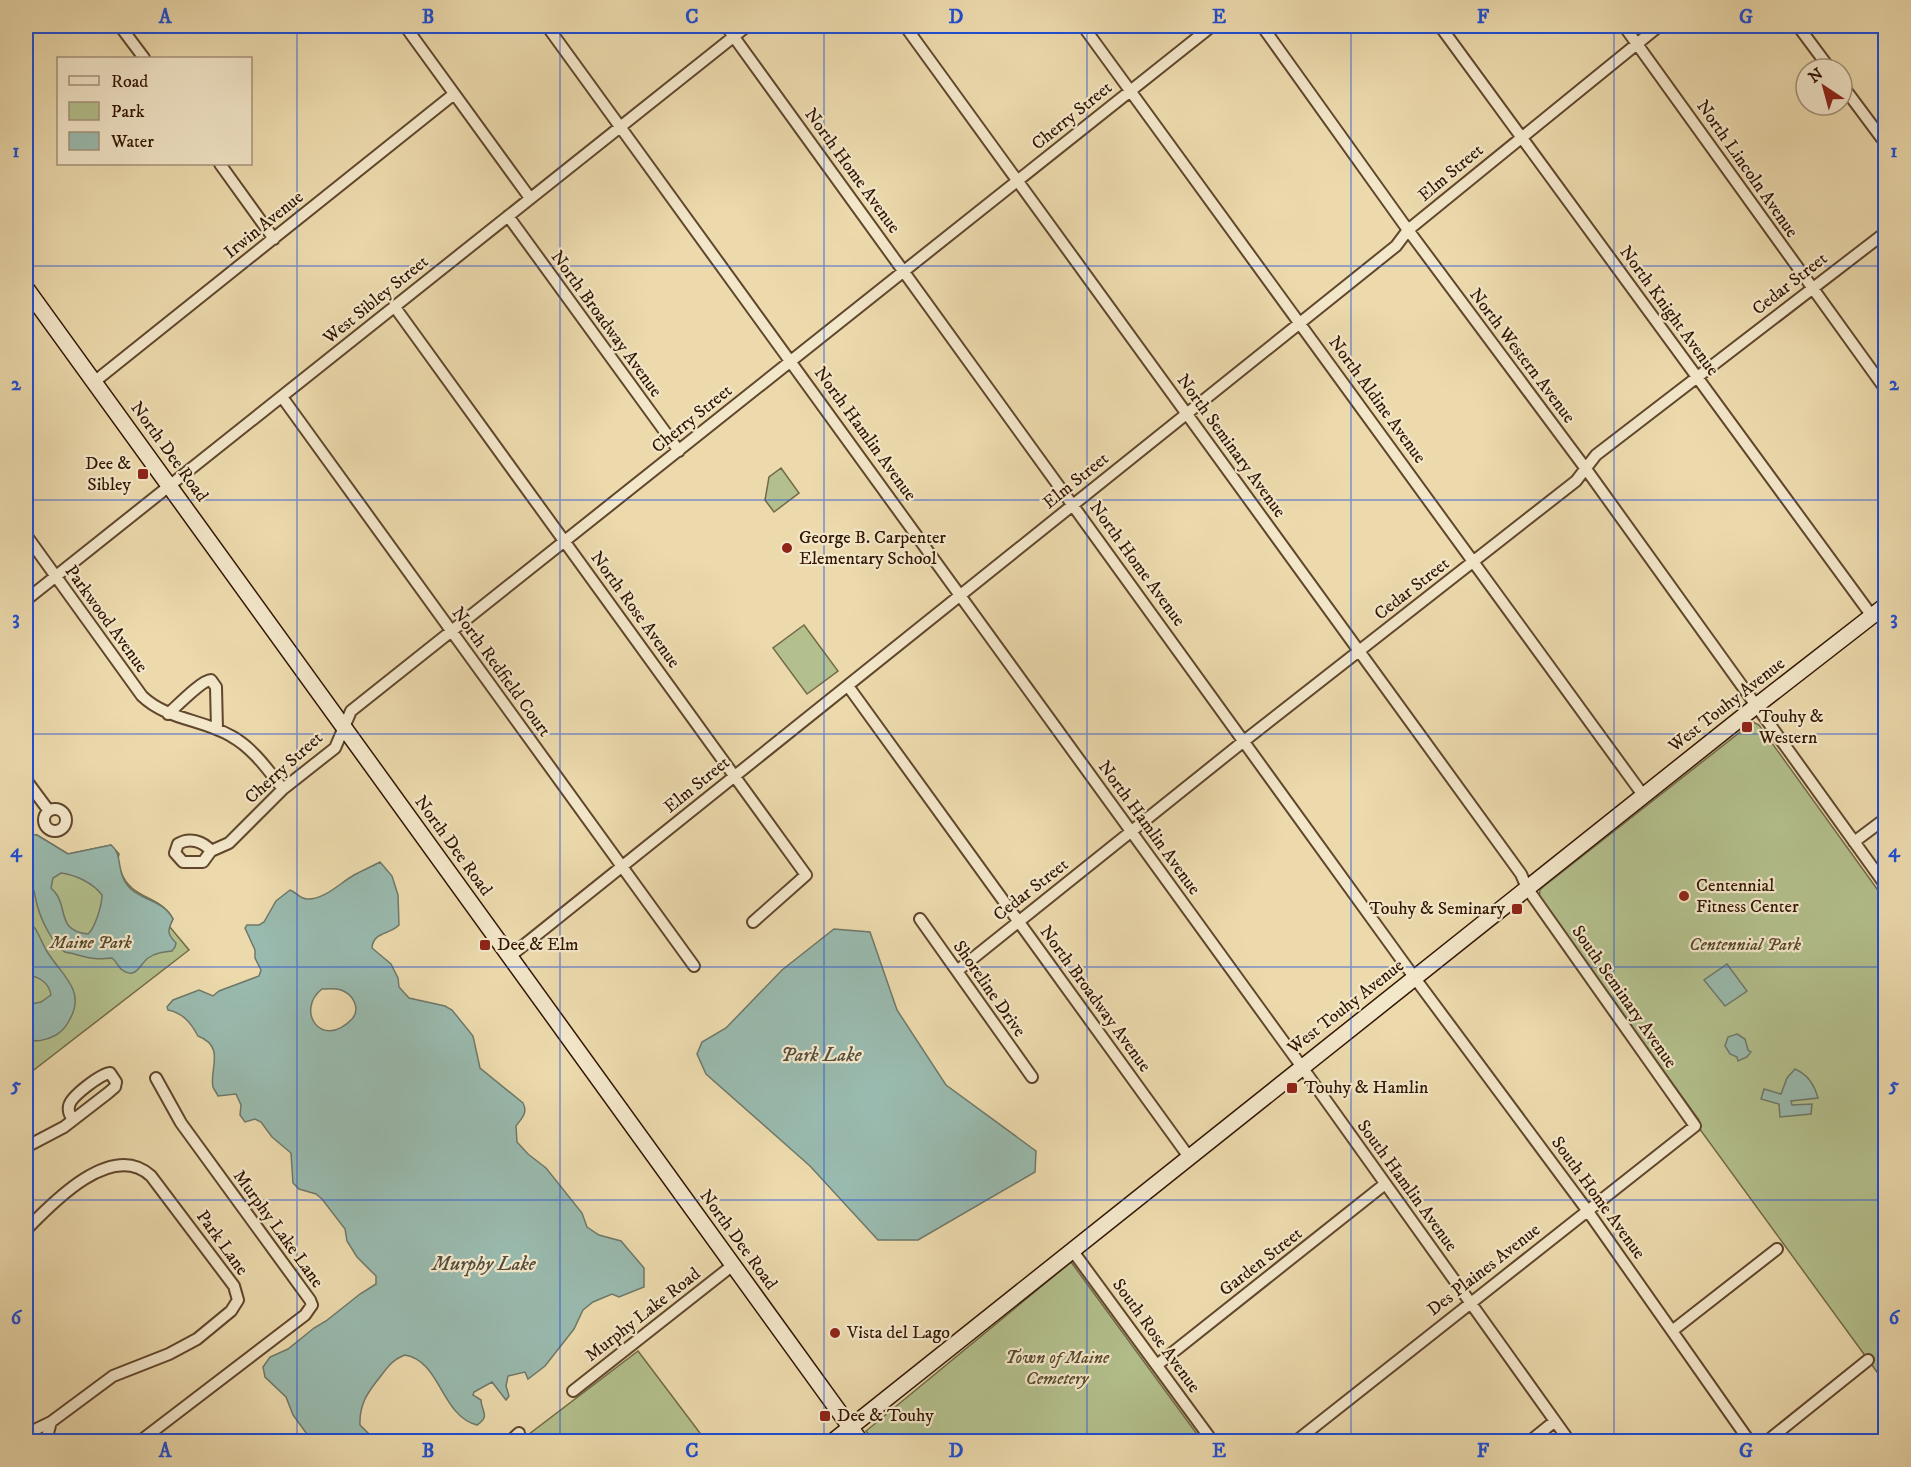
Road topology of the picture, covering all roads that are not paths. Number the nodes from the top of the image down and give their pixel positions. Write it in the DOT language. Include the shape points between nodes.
graph roads {
  1 [pos="120,26"];
  2 [pos="405,26"];
  3 [pos="546,26"];
  4 [pos="726,26"];
  5 [pos="747,26"];
  6 [pos="905,26"];
  7 [pos="1083,26"];
  8 [pos="1212,26"];
  9 [pos="1262,26"];
  10 [pos="1440,26"];
  11 [pos="1624,26"];
  12 [pos="1659,26"];
  13 [pos="1798,26"];
  14 [pos="734,36"];
  15 [pos="1637,42"];
  16 [pos="143,57"];
  17 [pos="1821,57"];
  18 [pos="1130,90"];
  19 [pos="454,94"];
  20 [pos="1854,101"];
  21 [pos="621,126"];
  22 [pos="1521,137"];
  23 [pos="1886,144"];
  24 [pos="221,165"];
  25 [pos="1017,181"];
  26 [pos="530,198"];
  27 [pos="508,216"];
  28 [pos="1408,230"];
  29 [pos="1886,232"];
  30 [pos="274,238"];
  31 [pos="904,271"];
  32 [pos="26,288"];
  33 [pos="1812,288"];
  34 [pos="394,306"];
  35 [pos="1300,323"];
  36 [pos="792,361"];
  37 [pos="1696,378"];
  38 [pos="94,382"];
  39 [pos="1886,390"];
  40 [pos="282,397"];
  41 [pos="1187,413"];
  42 [pos="679,452"];
  43 [pos="1586,469"];
  44 [pos="169,486"];
  45 [pos="1073,505"];
  46 [pos="26,535"];
  47 [pos="565,541"];
  48 [pos="1474,562"];
  49 [pos="55,576"];
  50 [pos="961,595"];
  51 [pos="26,600"];
  52 [pos="1886,605"];
  53 [pos="1872,616"];
  54 [pos="451,632"];
  55 [pos="1359,651"];
  56 [pos="848,686"];
  57 [pos="1756,706"];
  58 [pos="168,714"];
  59 [pos="217,729"];
  60 [pos="343,729"];
  61 [pos="1244,741"];
  62 [pos="735,776"];
  63 [pos="26,780"];
  64 [pos="283,789"];
  65 [pos="1643,795"];
  66 [pos="48,811"];
  67 [pos="1886,818"];
  68 [pos="1132,831"];
  69 [pos="1854,842"];
  70 [pos="211,851"];
  71 [pos="622,867"];
  72 [pos="1886,886"];
  73 [pos="1527,888"];
  74 [pos="920,919"];
  75 [pos="1018,921"];
  76 [pos="753,922"];
  77 [pos="509,957"];
  78 [pos="694,966"];
  79 [pos="957,971"];
  80 [pos="1414,977"];
  81 [pos="1302,1067"];
  82 [pos="1032,1077"];
  83 [pos="156,1078"];
  84 [pos="73,1120"];
  85 [pos="1695,1126"];
  86 [pos="26,1147"];
  87 [pos="1189,1157"];
  88 [pos="1385,1185"];
  89 [pos="1587,1210"];
  90 [pos="26,1230"];
  91 [pos="1777,1249"];
  92 [pos="1072,1250"];
  93 [pos="733,1265"];
  94 [pos="1471,1301"];
  95 [pos="1672,1330"];
  96 [pos="1869,1360"];
  97 [pos="1157,1365"];
  98 [pos="573,1391"];
  99 [pos="1555,1421"];
  100 [pos="51,1422"];
  101 [pos="850,1427"];
  102 [pos="519,1433"];
  103 [pos="26,1434"];
  104 [pos="50,1442"];
  105 [pos="139,1442"];
  106 [pos="509,1442"];
  107 [pos="832,1442"];
  108 [pos="861,1442"];
  109 [pos="1213,1442"];
  110 [pos="1295,1442"];
  111 [pos="1529,1442"];
  112 [pos="1570,1442"];
  113 [pos="1750,1442"];
  114 [pos="1766,1442"];
  1 -- 16 [label="street"];
  2 -- 19 [label="street"];
  3 -- 21 [label="street, North Hamlin Avenue"];
  4 -- 14 [label="street, North Home Avenue"];
  5 -- 14 [label="street, West Sibley Street"];
  6 -- 25 [label="street, North Seminary Avenue"];
  7 -- 18 [label="street, North Aldine Avenue"];
  8 -- 18 [label="street, Cherry Street"];
  9 -- 28 [label="street, North Western Avenue"];
  10 -- 22 [label="street, North Knight Avenue"];
  11 -- 15 [label="street, North Lincoln Avenue"];
  12 -- 15 [label="street, Elm Street"];
  13 -- 17 [label="street"];
  14 -- 21 [label="street, West Sibley Street"];
  14 -- 31 [label="street, North Home Avenue"];
  15 -- 22 [label="street, Elm Street"];
  15 -- 33 [label="street, North Lincoln Avenue"];
  18 -- 25 [label="street, Cherry Street"];
  18 -- 35 [label="street, North Aldine Avenue"];
  19 -- 26 [label="street"];
  19 -- 30 [label="street, Irwin Avenue"];
  20 -- 23 [label="street"];
  21 -- 26 [label="street, West Sibley Street"];
  21 -- 36 [label="street, North Hamlin Avenue"];
  22 -- 28 [label="street, Elm Street"];
  22 -- 37 [label="street, North Knight Avenue"];
  24 -- 30 [label="street"];
  25 -- 31 [label="street, Cherry Street"];
  25 -- 41 [label="street, North Seminary Avenue"];
  26 -- 27 [label="street, West Sibley Street"];
  27 -- 34 [label="street, West Sibley Street"];
  27 -- 42 [label="street, North Broadway Avenue"];
  28 -- 35 [label="street, Elm Street" via="1396,246"];
  28 -- 43 [label="street, North Western Avenue"];
  29 -- 33 [label="street, Cedar Street"];
  30 -- 38 [label="street, Irwin Avenue"];
  31 -- 36 [label="street, Cherry Street"];
  31 -- 45 [label="street, North Home Avenue"];
  32 -- 38 [label="main road, North Dee Road"];
  33 -- 37 [label="street, Cedar Street"];
  33 -- 39 [label="street, North Lincoln Avenue"];
  34 -- 40 [label="street, West Sibley Street"];
  34 -- 47 [label="street, North Rose Avenue"];
  35 -- 41 [label="street, Elm Street"];
  35 -- 48 [label="street, North Aldine Avenue"];
  36 -- 42 [label="street, Cherry Street"];
  36 -- 50 [label="street, North Hamlin Avenue"];
  37 -- 43 [label="street, Cedar Street" via="1596,455"];
  37 -- 53 [label="street, North Knight Avenue"];
  38 -- 44 [label="main road, North Dee Road"];
  40 -- 44 [label="street, West Sibley Street"];
  40 -- 54 [label="street, North Redfield Court"];
  41 -- 45 [label="street, Elm Street"];
  41 -- 55 [label="street, North Seminary Avenue"];
  42 -- 47 [label="street, Cherry Street"];
  43 -- 48 [label="street, Cedar Street"];
  43 -- 57 [label="street, North Western Avenue"];
  44 -- 49 [label="street, West Sibley Street"];
  44 -- 60 [label="main road, North Dee Road"];
  45 -- 50 [label="street, Elm Street"];
  45 -- 61 [label="street, North Home Avenue"];
  46 -- 49 [label="street, Parkwood Avenue"];
  47 -- 54 [label="street, Cherry Street"];
  47 -- 62 [label="street, North Rose Avenue"];
  48 -- 55 [label="street, Cedar Street"];
  48 -- 65 [label="street, North Aldine Avenue"];
  49 -- 51 [label="street, West Sibley Street"];
  49 -- 58 [label="street, Parkwood Avenue" via="142,696"];
  50 -- 56 [label="street, Elm Street"];
  50 -- 68 [label="street, North Hamlin Avenue"];
  52 -- 53 [label="main road, West Touhy Avenue"];
  53 -- 57 [label="main road, West Touhy Avenue"];
  54 -- 60 [label="street, Cherry Street" via="351,711"];
  54 -- 71 [label="street, North Redfield Court"];
  55 -- 61 [label="street, Cedar Street"];
  55 -- 73 [label="street, North Seminary Avenue" via="1521,874"];
  56 -- 62 [label="street, Elm Street"];
  56 -- 75 [label="street, North Broadway Avenue"];
  57 -- 65 [label="main road, West Touhy Avenue"];
  57 -- 69 [label="street, North Western Avenue"];
  58 -- 59 [label="street, Parkwood Avenue"];
  58 -- 59 [label="street" via="203,682 211,680 216,687"];
  59 -- 64 [label="street, Parkwood Avenue" via="244,744"];
  60 -- 64 [label="street, Cherry Street" via="335,748"];
  60 -- 77 [label="main road, North Dee Road"];
  61 -- 68 [label="street, Cedar Street"];
  61 -- 80 [label="street, North Home Avenue"];
  62 -- 71 [label="street, Elm Street"];
  62 -- 76 [label="street, North Rose Avenue" via="806,875"];
  63 -- 66 [label="street"];
  64 -- 70 [label="street, Cherry Street" via="229,843"];
  65 -- 73 [label="main road, West Touhy Avenue"];
  67 -- 69 [label="street"];
  68 -- 75 [label="street, Cedar Street"];
  68 -- 81 [label="street, North Hamlin Avenue"];
  69 -- 72 [label="street, North Western Avenue"];
  71 -- 77 [label="street, Elm Street"];
  71 -- 78 [label="street, North Redfield Court"];
  73 -- 80 [label="main road, West Touhy Avenue"];
  73 -- 85 [label="street, South Seminary Avenue"];
  74 -- 79 [label="street, Shoreline Drive"];
  75 -- 79 [label="street, Cedar Street"];
  75 -- 87 [label="street, North Broadway Avenue"];
  77 -- 93 [label="main road, North Dee Road"];
  79 -- 82 [label="street, Shoreline Drive"];
  80 -- 81 [label="main road, West Touhy Avenue"];
  80 -- 89 [label="street, South Home Avenue"];
  81 -- 87 [label="main road, West Touhy Avenue"];
  81 -- 88 [label="street, South Hamlin Avenue"];
  83 -- 105 [label="street, Murphy Lake Lane" via="181,1123 312,1305 305,1315"];
  84 -- 84 [label="street" via="115,1087 110,1073 71,1100 68,1110"];
  84 -- 86 [label="street"];
  85 -- 89 [label="street, Des Plaines Avenue"];
  87 -- 92 [label="main road, West Touhy Avenue"];
  88 -- 94 [label="street, South Hamlin Avenue"];
  88 -- 97 [label="street, Garden Street"];
  89 -- 94 [label="street, Des Plaines Avenue"];
  89 -- 95 [label="street, South Home Avenue"];
  90 -- 100 [label="street, Park Lane" via="90,1174 116,1167 138,1167 151,1176 238,1294 236,1306 197,1339 113,1376"];
  91 -- 95 [label="street"];
  92 -- 97 [label="street, South Rose Avenue"];
  92 -- 101 [label="main road, West Touhy Avenue"];
  93 -- 98 [label="street, Murphy Lake Road"];
  93 -- 101 [label="main road, North Dee Road"];
  94 -- 99 [label="street, South Hamlin Avenue"];
  94 -- 110 [label="street, Des Plaines Avenue"];
  95 -- 113 [label="street, South Home Avenue"];
  96 -- 114 [label="street"];
  97 -- 109 [label="street, South Rose Avenue"];
  99 -- 111 [label="street"];
  99 -- 112 [label="street, South Hamlin Avenue"];
  100 -- 103 [label="street, Park Lane"];
  100 -- 104 [label="street"];
  101 -- 107 [label="main road, West Touhy Avenue"];
  101 -- 108 [label="main road, North Dee Road"];
  102 -- 106 [label="street"];
}
